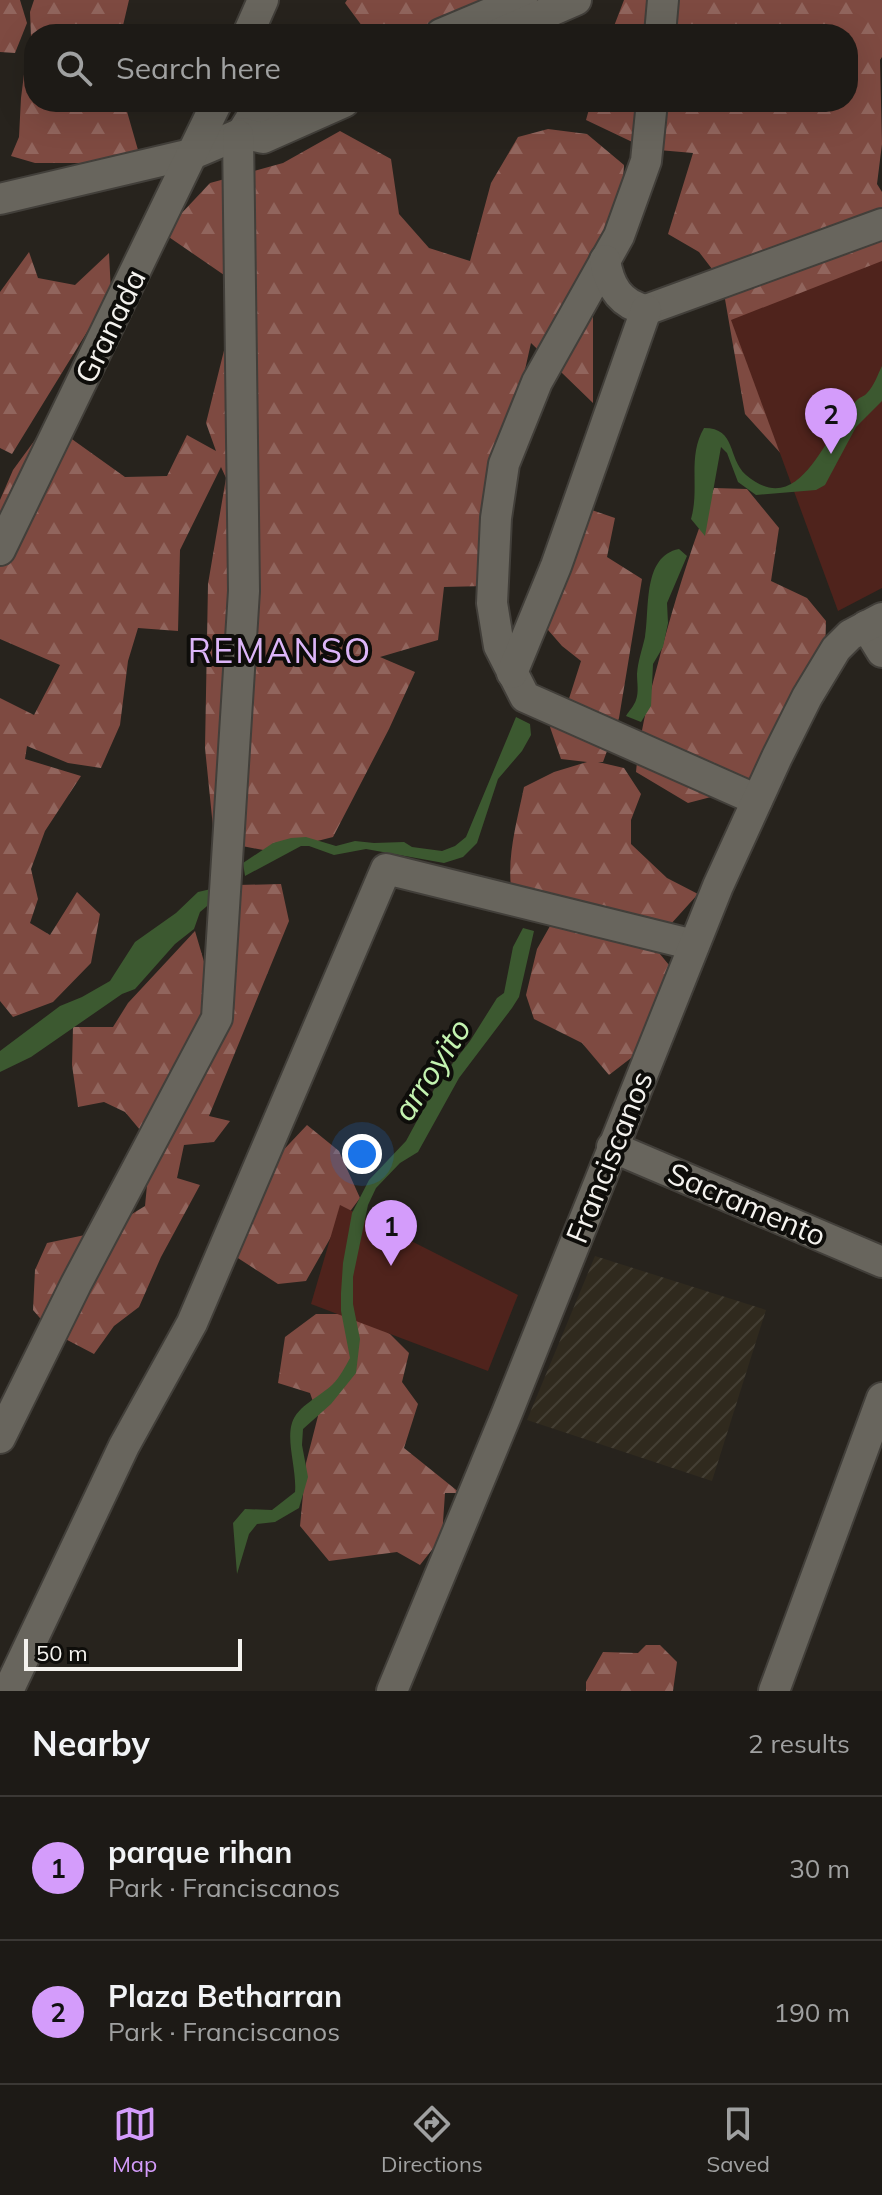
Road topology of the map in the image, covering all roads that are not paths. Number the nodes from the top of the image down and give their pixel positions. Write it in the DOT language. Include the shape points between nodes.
graph roads {
  1 [pos="263,0"];
  2 [pos="522,0"];
  3 [pos="576,0"];
  4 [pos="663,0"];
  5 [pos="252,24"];
  6 [pos="465,24"];
  7 [pos="521,24"];
  8 [pos="661,24"];
  9 [pos="213,112"];
  10 [pos="255,112"];
  11 [pos="322,112"];
  12 [pos="651,112"];
  13 [pos="240,134"];
  14 [pos="195,153"];
  15 [pos="0,199"];
  16 [pos="882,224"];
  17 [pos="605,260"];
  18 [pos="646,310"];
  19 [pos="0,550"];
  20 [pos="866,626"];
  21 [pos="882,652"];
  22 [pos="512,673"];
  23 [pos="757,800"];
  24 [pos="694,945"];
  25 [pos="612,1147"];
  26 [pos="882,1262"];
  27 [pos="882,1398"];
  28 [pos="0,1438"];
  29 [pos="8,1691"];
  30 [pos="392,1691"];
  31 [pos="774,1691"];
  1 -- 5 [label="street"];
  2 -- 6 [label="street"];
  3 -- 7 [label="street"];
  4 -- 8 [label="street"];
  9 -- 14 [label="street, Granada"];
  10 -- 13 [label="street"];
  11 -- 13 [label="street" via="263,138"];
  12 -- 17 [label="street" via="646,161"];
  13 -- 14 [label="street"];
  13 -- 28 [label="street" via="244,591 217,1018"];
  14 -- 15 [label="street"];
  14 -- 19 [label="street, Granada"];
  16 -- 18 [label="street"];
  17 -- 18 [label="street" via="612,289 633,307"];
  17 -- 22 [label="street" via="537,382 504,464 492,603 499,646"];
  18 -- 22 [label="street" via="556,566"];
  20 -- 21 [label="street"];
  20 -- 23 [label="street, Franciscanos" via="836,649"];
  22 -- 23 [label="street" via="525,697"];
  23 -- 24 [label="street, Franciscanos"];
  24 -- 25 [label="street, Franciscanos"];
  24 -- 29 [label="street" via="386,869 192,1323 124,1446"];
  25 -- 26 [label="street, Sacramento"];
  25 -- 30 [label="street, Franciscanos"];
  27 -- 31 [label="street"];
}
